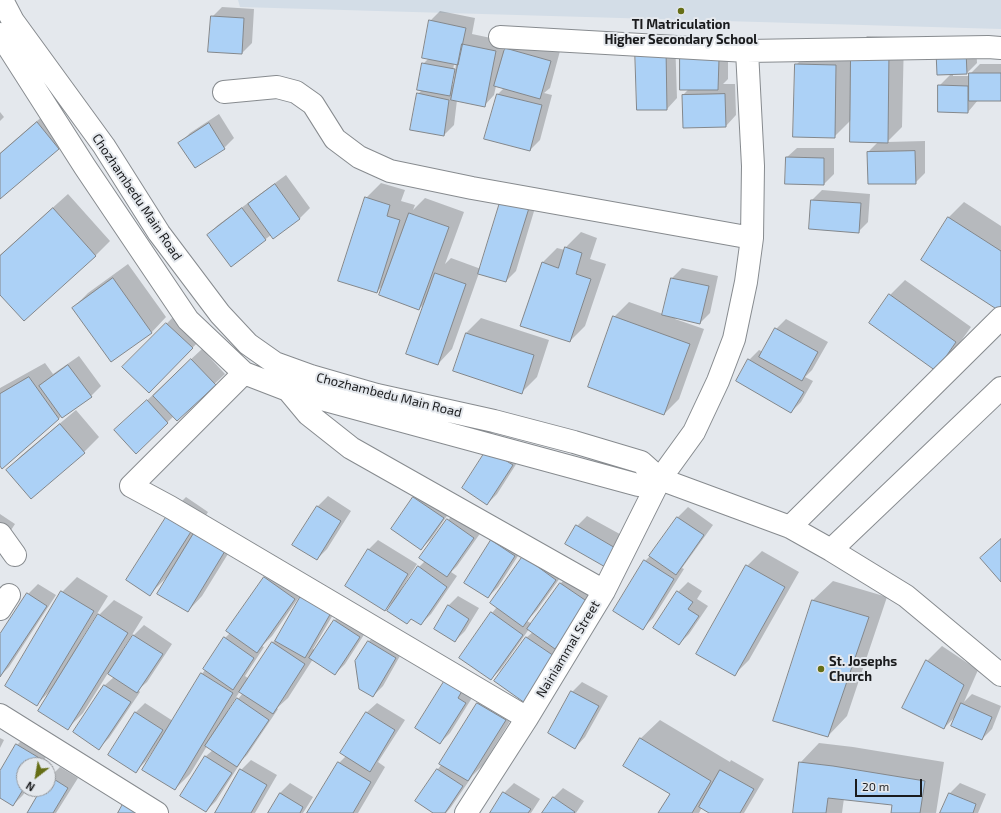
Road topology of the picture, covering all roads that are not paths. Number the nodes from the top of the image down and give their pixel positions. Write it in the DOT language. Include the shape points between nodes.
graph roads {
  1 [pos="2,0"];
  2 [pos="0,34"];
  3 [pos="500,37"];
  4 [pos="1001,48"];
  5 [pos="747,51"];
  6 [pos="224,92"];
  7 [pos="752,238"];
  8 [pos="1001,318"];
  9 [pos="244,373"];
  10 [pos="1001,388"];
  11 [pos="288,390"];
  12 [pos="660,479"];
  13 [pos="790,527"];
  14 [pos="0,534"];
  15 [pos="831,550"];
  16 [pos="15,555"];
  17 [pos="604,591"];
  18 [pos="1001,675"];
  19 [pos="0,715"];
  20 [pos="527,718"];
  21 [pos="157,813"];
  22 [pos="466,813"];
  1 -- 12 [label="street, Chozhambedu Main Road" via="13,21 104,146 159,233 220,314 248,344 275,363 312,376 377,395 574,442 641,462"];
  2 -- 9 [label="street, Chozhambedu Main Road" via="85,167 188,320"];
  3 -- 5 [label="street"];
  4 -- 5 [label="street"];
  5 -- 7 [label="street, Nainiammal Street" via="753,166"];
  6 -- 7 [label="street" via="277,87 296,92 313,104 335,139 359,157 390,171"];
  7 -- 12 [label="street, Nainiammal Street" via="734,339 718,381 694,432"];
  8 -- 13 [label="street"];
  9 -- 11 [label="street, Chozhambedu Main Road"];
  9 -- 20 [label="street" via="131,486"];
  10 -- 15 [label="street"];
  11 -- 12 [label="street, Chozhambedu Main Road" via="638,485"];
  11 -- 17 [label="street" via="308,414 351,448"];
  12 -- 13 [label="street, Chozhambedu Main Road"];
  12 -- 17 [label="street, Nainiammal Street"];
  13 -- 15 [label="street, Chozhambedu Main Road"];
  14 -- 16 [label="street"];
  15 -- 18 [label="street, Chozhambedu Main Road" via="906,596"];
  17 -- 20 [label="street, Nainiammal Street"];
  19 -- 21 [label="street"];
  20 -- 22 [label="street, Nainiammal Street"];
}
